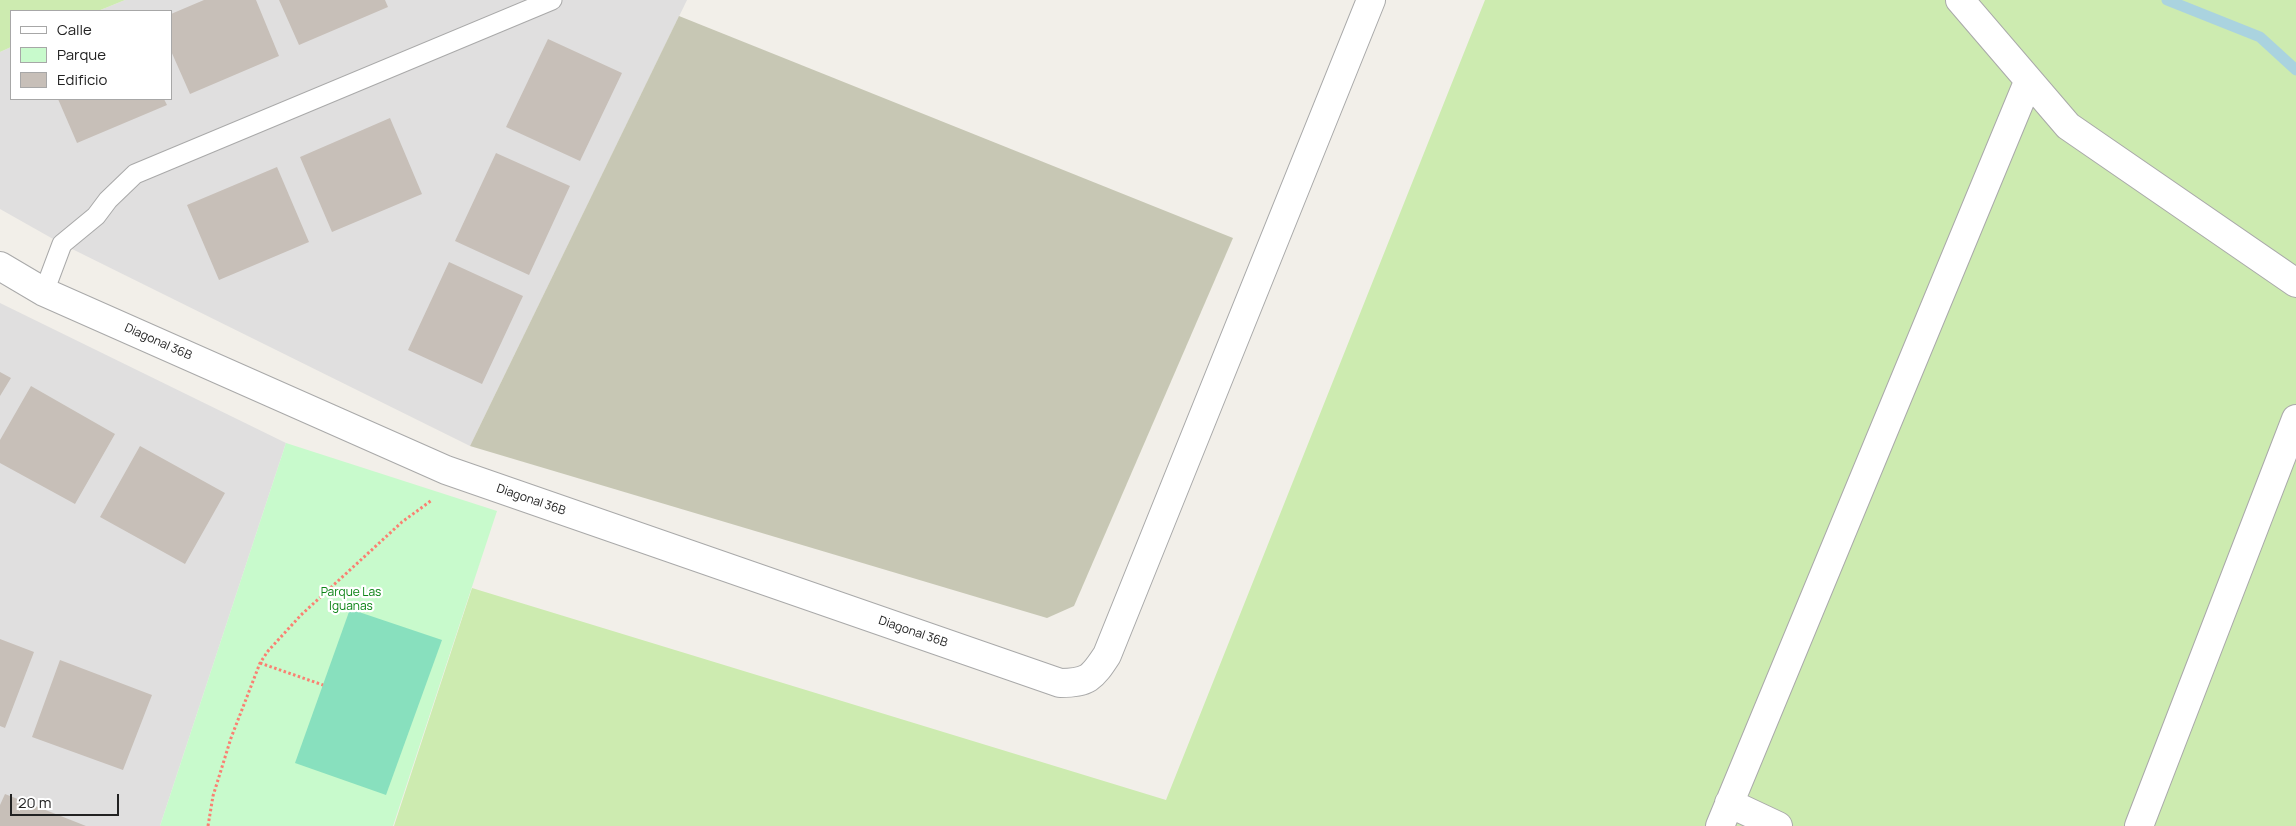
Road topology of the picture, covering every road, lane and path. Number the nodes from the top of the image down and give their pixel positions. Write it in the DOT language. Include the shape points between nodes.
graph roads {
  1 [pos="552,0"];
  2 [pos="1372,0"];
  3 [pos="1960,0"];
  4 [pos="2028,82"];
  5 [pos="0,266"];
  6 [pos="2296,283"];
  7 [pos="44,292"];
  8 [pos="2296,419"];
  9 [pos="446,470"];
  10 [pos="260,663"];
  11 [pos="323,686"];
  12 [pos="1724,815"];
  13 [pos="208,826"];
  14 [pos="1778,826"];
  15 [pos="2139,826"];
  1 -- 7 [label="lane" via="135,174 96,216 62,244"];
  2 -- 9 [label="street, Diagonal 36B" via="1107,655 1096,672 1080,683 1060,683"];
  3 -- 4 [label="street"];
  4 -- 6 [label="street" via="2068,126"];
  4 -- 12 [label="street"];
  5 -- 7 [label="street, Diagonal 36B"];
  7 -- 9 [label="street, Diagonal 36B"];
  8 -- 15 [label="street"];
  9 -- 10 [label="path" via="431,503 402,522 301,615"];
  10 -- 11 [label="path"];
  10 -- 13 [label="path" via="231,738 213,796"];
  12 -- 14 [label="street"];
}
